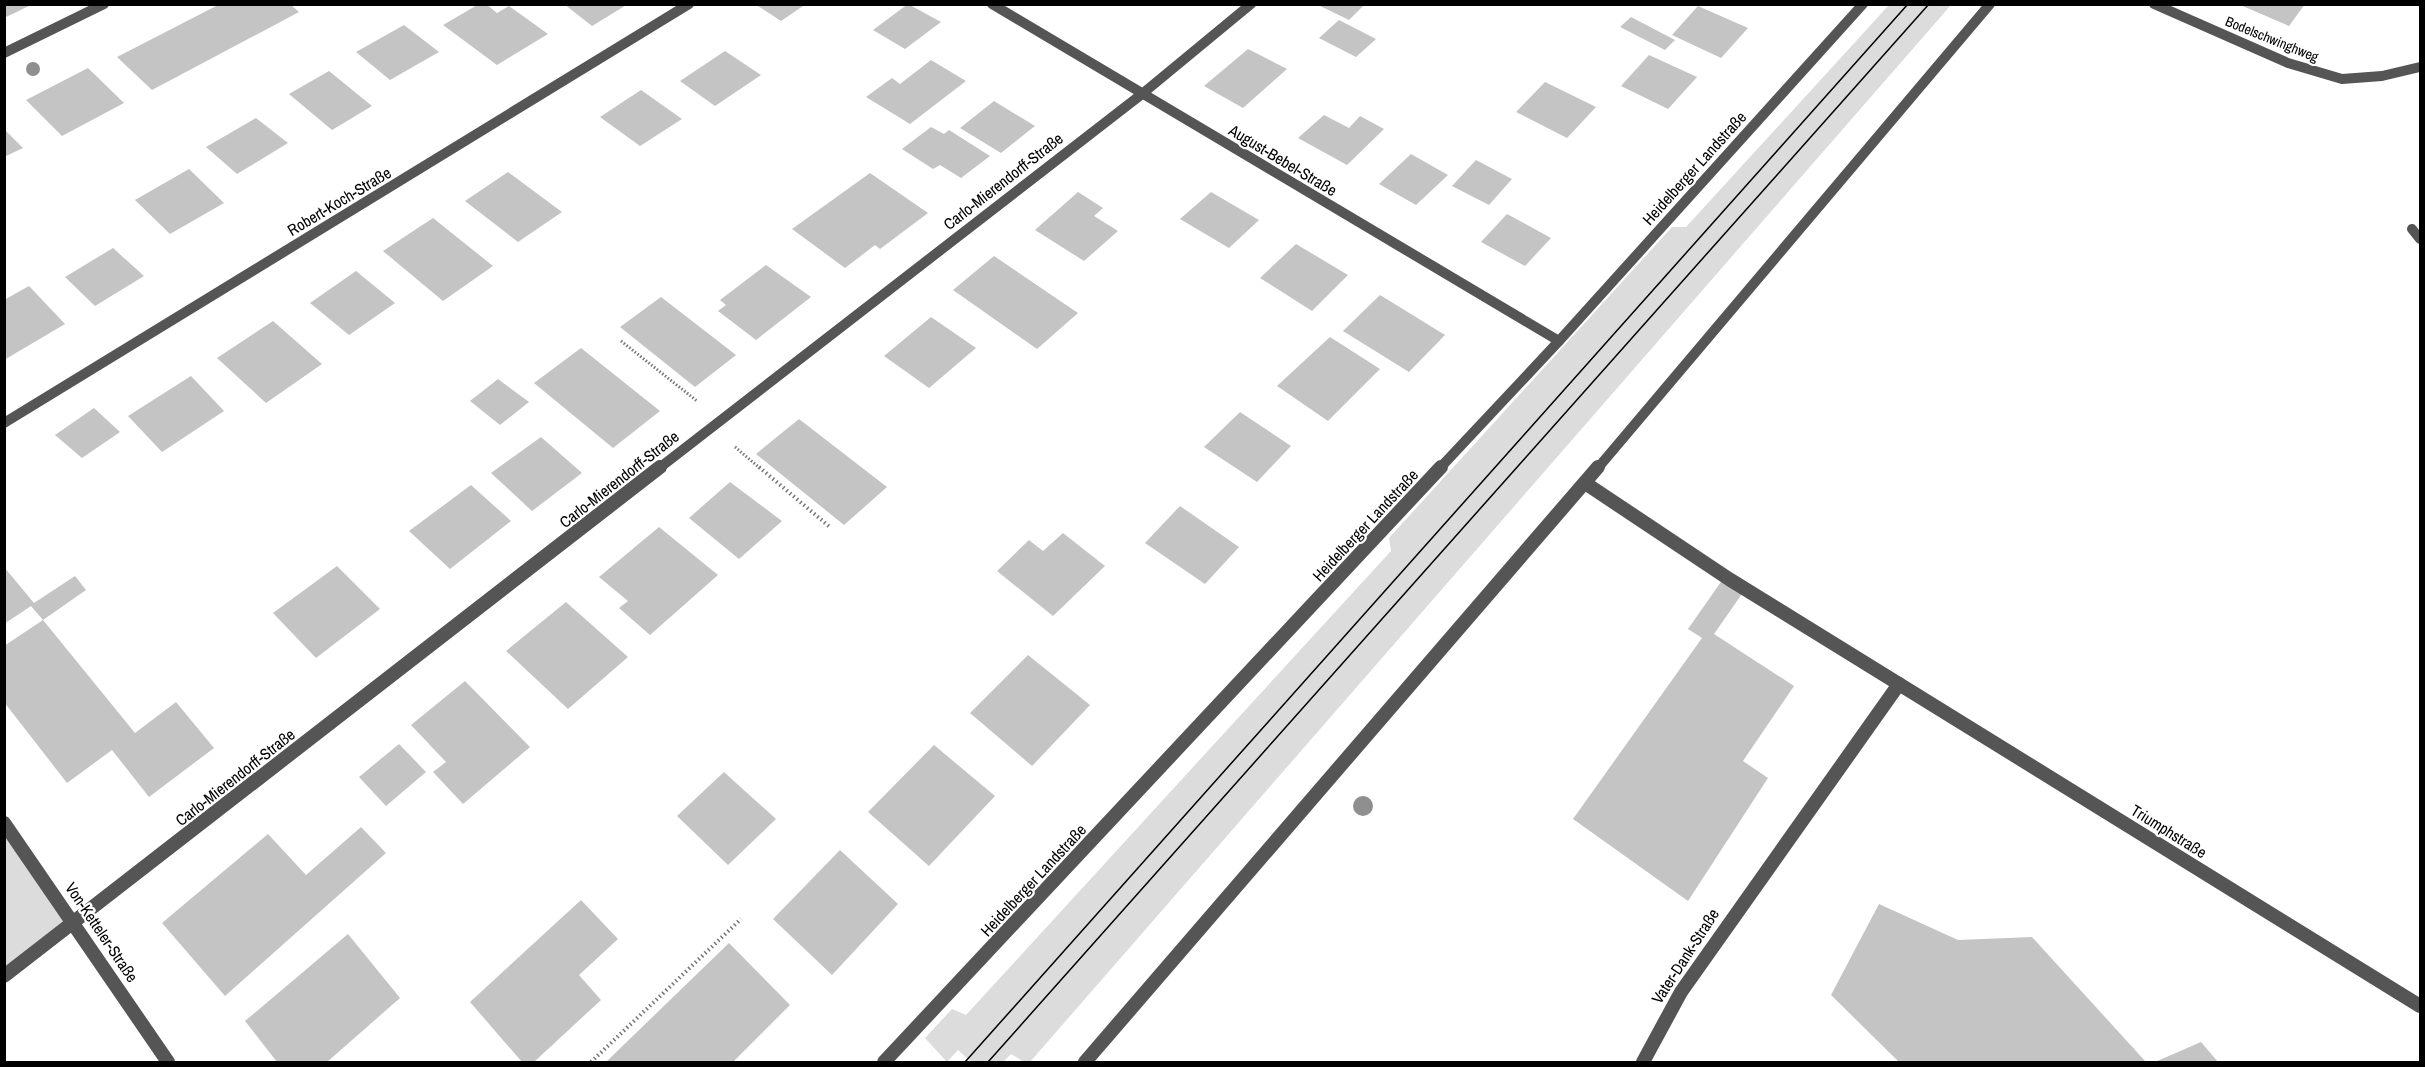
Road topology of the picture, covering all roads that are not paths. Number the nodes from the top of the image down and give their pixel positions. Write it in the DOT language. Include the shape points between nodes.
graph roads {
  1 [pos="104,4"];
  2 [pos="689,4"];
  3 [pos="992,4"];
  4 [pos="1251,4"];
  5 [pos="1863,4"];
  6 [pos="1990,4"];
  7 [pos="2154,4"];
  8 [pos="4,53"];
  9 [pos="2421,67"];
  10 [pos="1142,94"];
  11 [pos="2412,229"];
  12 [pos="2421,239"];
  13 [pos="1559,341"];
  14 [pos="4,423"];
  15 [pos="1585,483"];
  16 [pos="1899,684"];
  17 [pos="4,823"];
  18 [pos="75,923"];
  19 [pos="4,976"];
  20 [pos="2421,1006"];
  21 [pos="168,1062"];
  22 [pos="885,1062"];
  23 [pos="1085,1062"];
  24 [pos="1642,1062"];
  1 -- 8 [label="street"];
  2 -- 14 [label="street, Robert-Koch-Straße"];
  3 -- 10 [label="street, August-Bebel-Straße"];
  4 -- 10 [label="street, Carlo-Mierendorff-Straße"];
  5 -- 13 [label="street, Heidelberger Landstraße"];
  6 -- 15 [label="street"];
  7 -- 9 [label="street, Bodelschwinghweg" via="2288,63 2342,79 2382,76"];
  10 -- 13 [label="street, August-Bebel-Straße"];
  10 -- 18 [label="street, Carlo-Mierendorff-Straße"];
  11 -- 12 [label="street"];
  13 -- 22 [label="street, Heidelberger Landstraße"];
  15 -- 16 [label="street, Triumphstraße" via="1729,579"];
  15 -- 23 [label="street"];
  16 -- 20 [label="street, Triumphstraße"];
  16 -- 24 [label="street, Vater-Dank-Straße" via="1681,992"];
  17 -- 18 [label="street, Von-Ketteler-Straße"];
  18 -- 19 [label="street, Carlo-Mierendorff-Straße"];
  18 -- 21 [label="street, Von-Ketteler-Straße"];
}
